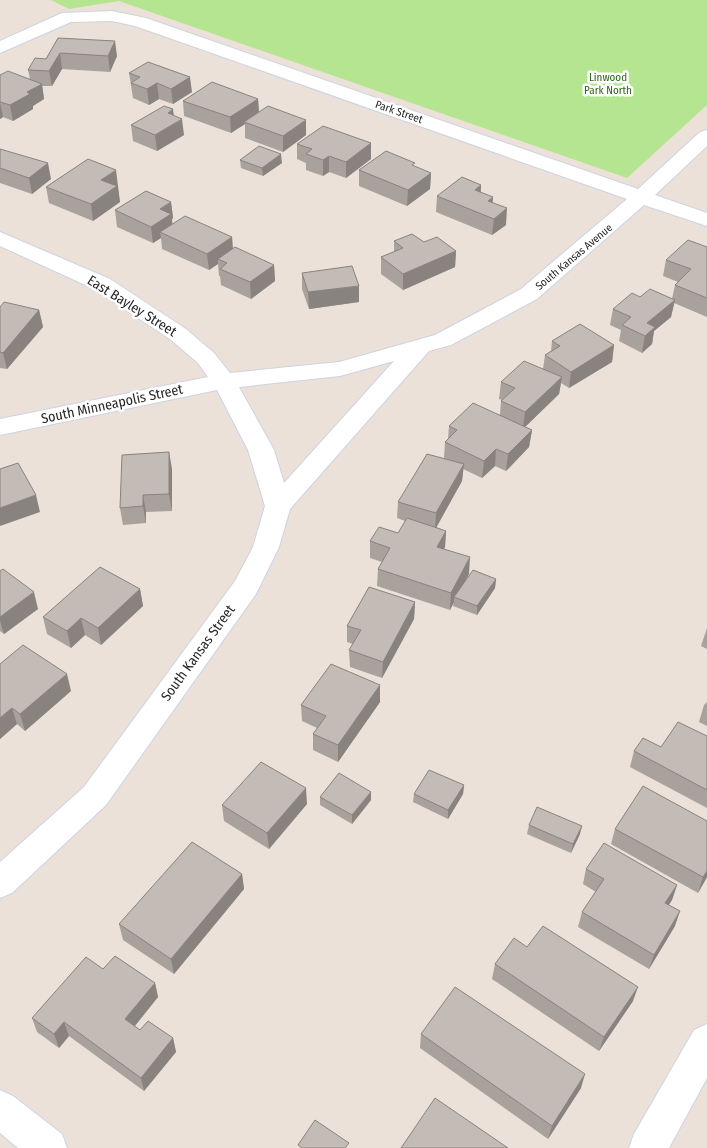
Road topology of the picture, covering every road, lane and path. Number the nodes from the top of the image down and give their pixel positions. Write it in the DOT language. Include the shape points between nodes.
graph roads {
  1 [pos="0,48"];
  2 [pos="707,136"];
  3 [pos="642,197"];
  4 [pos="707,220"];
  5 [pos="0,238"];
  6 [pos="420,347"];
  7 [pos="224,381"];
  8 [pos="0,427"];
  9 [pos="278,506"];
  10 [pos="0,884"];
  11 [pos="707,1042"];
  12 [pos="0,1109"];
  13 [pos="48,1148"];
  14 [pos="648,1148"];
  1 -- 3 [label="street, Park Street" via="68,17 112,16 140,22"];
  2 -- 3 [label="street, South Kansas Avenue"];
  3 -- 4 [label="street, Park Street"];
  3 -- 6 [label="street, South Kansas Avenue" via="529,294 463,331"];
  5 -- 7 [label="street, East Bayley Street" via="102,284 178,334 206,358"];
  6 -- 7 [label="street, South Kansas Avenue" via="340,369"];
  6 -- 9 [label="street, South Kansas Avenue"];
  7 -- 8 [label="street, South Minneapolis Street"];
  7 -- 9 [label="street" via="261,450"];
  9 -- 10 [label="street, South Kansas Street" via="266,547 246,586 95,796"];
  11 -- 14 [label="street"];
  12 -- 13 [label="street"];
}
